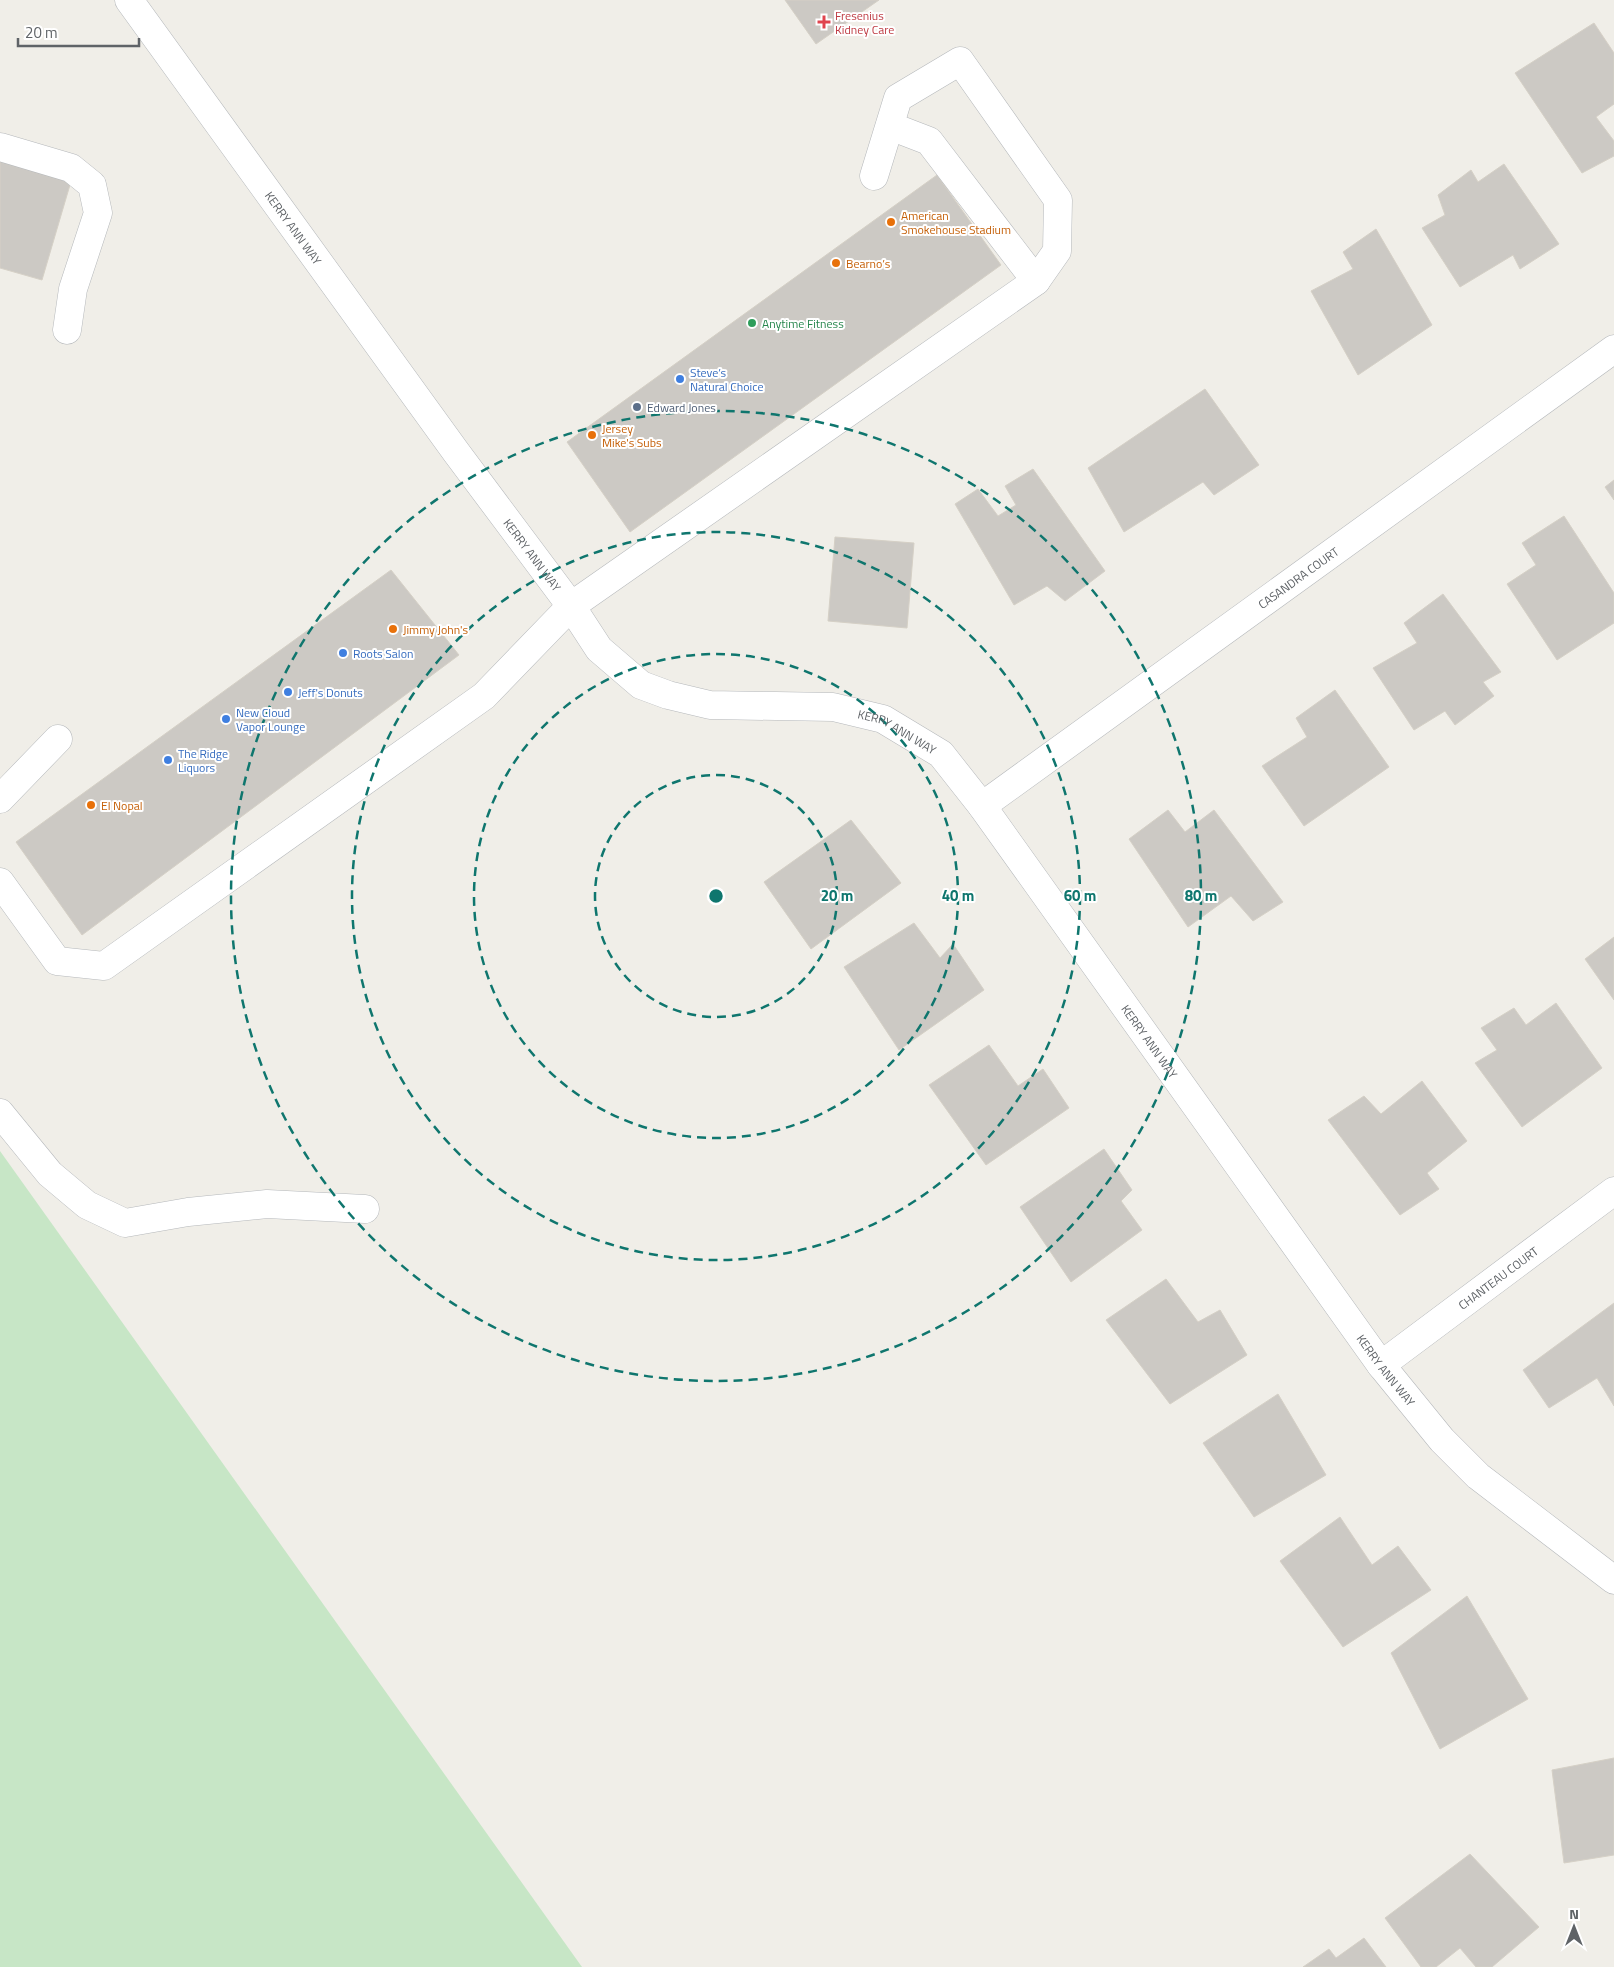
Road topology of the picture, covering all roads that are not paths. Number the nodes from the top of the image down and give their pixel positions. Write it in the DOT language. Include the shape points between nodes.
graph roads {
  1 [pos="129,0"];
  2 [pos="890,126"];
  3 [pos="0,147"];
  4 [pos="874,176"];
  5 [pos="1036,281"];
  6 [pos="67,330"];
  7 [pos="1614,349"];
  8 [pos="571,606"];
  9 [pos="58,739"];
  10 [pos="0,799"];
  11 [pos="982,806"];
  12 [pos="0,882"];
  13 [pos="0,1113"];
  14 [pos="1614,1190"];
  15 [pos="365,1209"];
  16 [pos="1381,1365"];
  17 [pos="1614,1580"];
  1 -- 8 [label="street, KERRY ANN WAY"];
  2 -- 4 [label="street"];
  2 -- 5 [label="street" via="929,141"];
  2 -- 5 [label="street" via="898,98 960,61 1058,200 1057,251"];
  3 -- 6 [label="street" via="70,168 92,185 98,213 73,290"];
  5 -- 8 [label="street"];
  7 -- 11 [label="street, CASANDRA COURT"];
  8 -- 11 [label="street, KERRY ANN WAY" via="599,650 641,685 710,705 833,707 883,720 941,754"];
  8 -- 12 [label="street" via="484,696 104,966 57,961"];
  9 -- 10 [label="street"];
  11 -- 16 [label="street, KERRY ANN WAY"];
  13 -- 15 [label="street" via="50,1174 88,1205 125,1223 188,1212 267,1204"];
  14 -- 16 [label="street, CHANTEAU COURT"];
  16 -- 17 [label="street, KERRY ANN WAY" via="1442,1440 1478,1476"];
}
